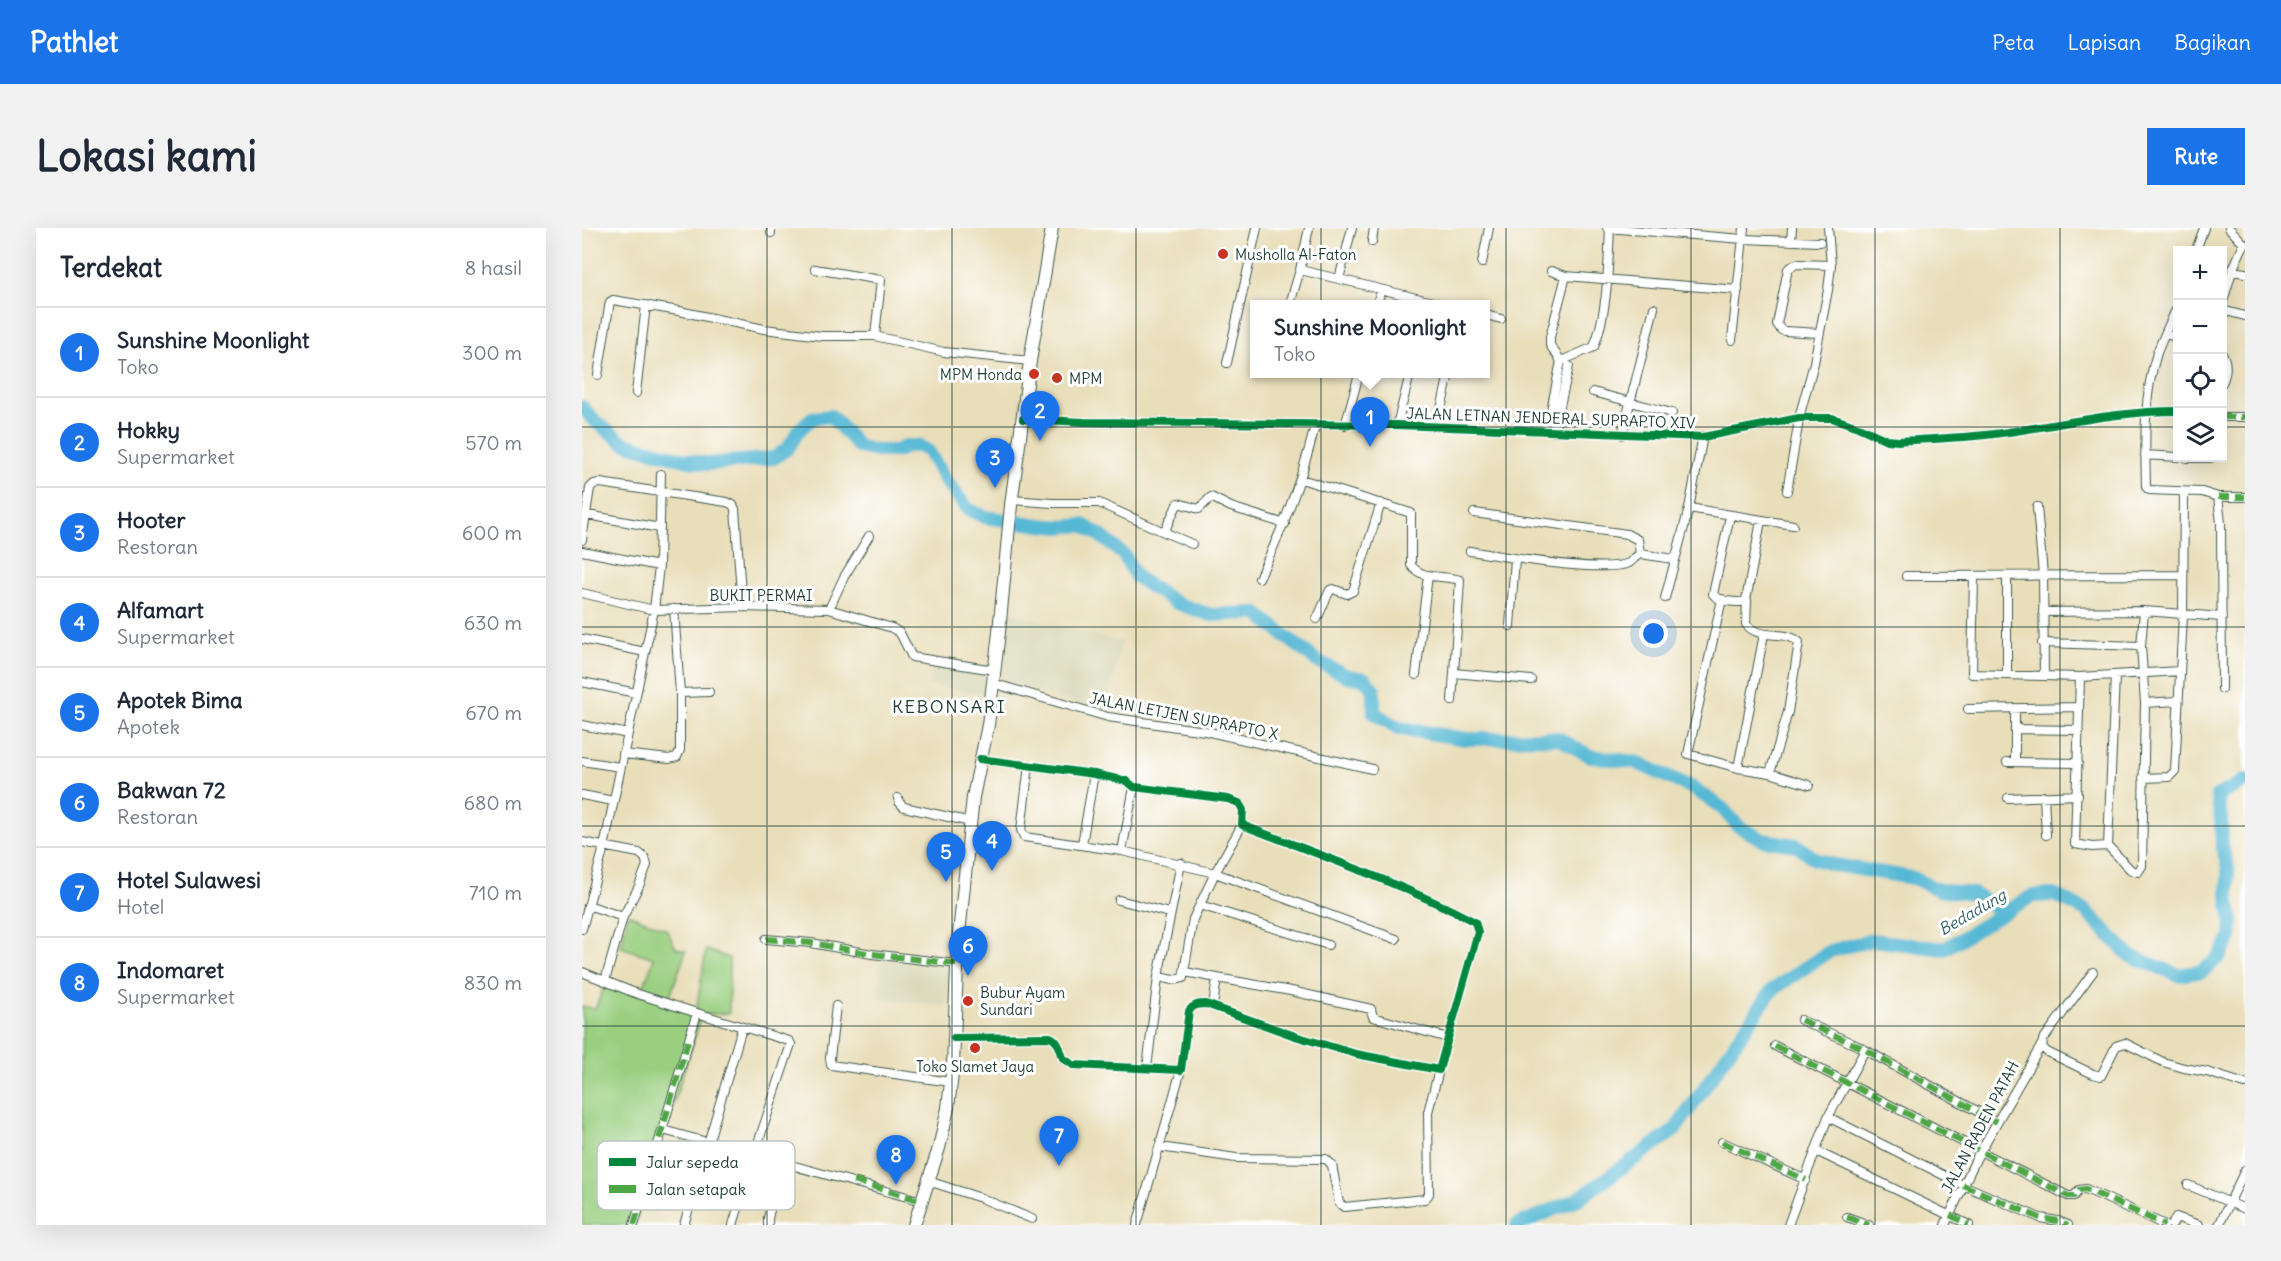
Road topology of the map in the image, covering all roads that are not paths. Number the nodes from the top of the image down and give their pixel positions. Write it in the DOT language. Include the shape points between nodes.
graph roads {
  1 [pos="1052,228"];
  2 [pos="1257,228"];
  3 [pos="1309,228"];
  4 [pos="1352,228"];
  5 [pos="1374,228"];
  6 [pos="1489,228"];
  7 [pos="1609,228"];
  8 [pos="1744,228"];
  9 [pos="1792,228"];
  10 [pos="1828,228"];
  11 [pos="2204,228"];
  12 [pos="2229,228"];
  13 [pos="1743,239"];
  14 [pos="1791,241"];
  15 [pos="1372,242"];
  16 [pos="1820,242"];
  17 [pos="2245,244"];
  18 [pos="2197,246"];
  19 [pos="1482,263"];
  20 [pos="1831,265"];
  21 [pos="815,269"];
  22 [pos="1300,270"];
  23 [pos="1551,271"];
  24 [pos="2232,271"];
  25 [pos="2245,273"];
  26 [pos="1566,276"];
  27 [pos="1608,278"];
  28 [pos="1339,279"];
  29 [pos="1381,290"];
  30 [pos="1738,290"];
  31 [pos="1291,300"];
  32 [pos="1378,300"];
  33 [pos="1417,300"];
  34 [pos="2224,300"];
  35 [pos="646,305"];
  36 [pos="1654,308"];
  37 [pos="2227,311"];
  38 [pos="1490,316"];
  39 [pos="2245,316"];
  40 [pos="2173,317"];
  41 [pos="1501,319"];
  42 [pos="1820,333"];
  43 [pos="2166,334"];
  44 [pos="875,336"];
  45 [pos="2173,336"];
  46 [pos="1732,340"];
  47 [pos="1030,361"];
  48 [pos="1227,363"];
  49 [pos="1565,364"];
  50 [pos="598,375"];
  51 [pos="1358,378"];
  52 [pos="1409,378"];
  53 [pos="1448,378"];
  54 [pos="1593,392"];
  55 [pos="636,393"];
  56 [pos="1630,402"];
  57 [pos="2145,411"];
  58 [pos="2173,411"];
  59 [pos="1672,413"];
  60 [pos="2227,417"];
  61 [pos="2245,417"];
  62 [pos="1800,418"];
  63 [pos="1023,419"];
  64 [pos="1397,425"];
  65 [pos="1315,426"];
  66 [pos="1345,426"];
  67 [pos="1437,427"];
  68 [pos="1551,429"];
  69 [pos="1622,435"];
  70 [pos="1703,437"];
  71 [pos="2145,455"];
  72 [pos="2173,457"];
  73 [pos="661,474"];
  74 [pos="1301,479"];
  75 [pos="1786,491"];
  76 [pos="661,493"];
  77 [pos="2184,493"];
  78 [pos="2218,497"];
  79 [pos="2245,497"];
  80 [pos="1011,503"];
  81 [pos="1381,503"];
  82 [pos="2037,507"];
  83 [pos="1689,508"];
  84 [pos="1474,513"];
  85 [pos="584,514"];
  86 [pos="1730,516"];
  87 [pos="1761,521"];
  88 [pos="1285,524"];
  89 [pos="1792,525"];
  90 [pos="660,528"];
  91 [pos="1164,532"];
  92 [pos="869,537"];
  93 [pos="582,540"];
  94 [pos="1192,544"];
  95 [pos="582,551"];
  96 [pos="1470,551"];
  97 [pos="1640,554"];
  98 [pos="1515,559"];
  99 [pos="1674,559"];
  100 [pos="658,566"];
  101 [pos="2043,574"];
  102 [pos="1428,575"];
  103 [pos="2183,575"];
  104 [pos="1906,576"];
  105 [pos="1974,576"];
  106 [pos="2007,577"];
  107 [pos="1259,579"];
  108 [pos="582,593"];
  109 [pos="1665,598"];
  110 [pos="1722,599"];
  111 [pos="1747,602"];
  112 [pos="742,607"];
  113 [pos="674,609"];
  114 [pos="829,609"];
  115 [pos="654,610"];
  116 [pos="2144,611"];
  117 [pos="2043,612"];
  118 [pos="2182,615"];
  119 [pos="2222,617"];
  120 [pos="1317,619"];
  121 [pos="1510,626"];
  122 [pos="1764,634"];
  123 [pos="582,639"];
  124 [pos="2042,643"];
  125 [pos="2140,646"];
  126 [pos="645,652"];
  127 [pos="993,670"];
  128 [pos="2180,671"];
  129 [pos="1454,673"];
  130 [pos="2144,673"];
  131 [pos="1416,675"];
  132 [pos="2007,675"];
  133 [pos="2115,675"];
  134 [pos="2044,676"];
  135 [pos="2080,676"];
  136 [pos="1531,680"];
  137 [pos="582,682"];
  138 [pos="992,683"];
  139 [pos="2222,689"];
  140 [pos="709,692"];
  141 [pos="636,693"];
  142 [pos="680,693"];
  143 [pos="1452,701"];
  144 [pos="2177,701"];
  145 [pos="2145,703"];
  146 [pos="2079,707"];
  147 [pos="2015,708"];
  148 [pos="1968,709"];
  149 [pos="582,725"];
  150 [pos="2016,729"];
  151 [pos="2079,730"];
  152 [pos="628,734"];
  153 [pos="623,754"];
  154 [pos="980,759"];
  155 [pos="582,761"];
  156 [pos="2079,763"];
  157 [pos="1029,765"];
  158 [pos="620,767"];
  159 [pos="1738,768"];
  160 [pos="1372,770"];
  161 [pos="1770,773"];
  162 [pos="1094,774"];
  163 [pos="2143,778"];
  164 [pos="1809,785"];
  165 [pos="1134,787"];
  166 [pos="582,795"];
  167 [pos="2078,795"];
  168 [pos="2044,796"];
  169 [pos="898,798"];
  170 [pos="2008,798"];
  171 [pos="613,801"];
  172 [pos="971,822"];
  173 [pos="1242,825"];
  174 [pos="2046,835"];
  175 [pos="582,842"];
  176 [pos="1082,844"];
  177 [pos="2108,846"];
  178 [pos="604,847"];
  179 [pos="1122,851"];
  180 [pos="1181,863"];
  181 [pos="1215,873"];
  182 [pos="1119,900"];
  183 [pos="1200,905"];
  184 [pos="588,906"];
  185 [pos="1169,913"];
  186 [pos="622,917"];
  187 [pos="582,929"];
  188 [pos="766,939"];
  189 [pos="1396,939"];
  190 [pos="1328,945"];
  191 [pos="957,964"];
  192 [pos="582,972"];
  193 [pos="1185,972"];
  194 [pos="2093,972"];
  195 [pos="1158,977"];
  196 [pos="1217,978"];
  197 [pos="605,981"];
  198 [pos="836,1006"];
  199 [pos="1213,1006"];
  200 [pos="697,1013"];
  201 [pos="1801,1020"];
  202 [pos="742,1028"];
  203 [pos="954,1038"];
  204 [pos="1448,1038"];
  205 [pos="2042,1044"];
  206 [pos="1775,1046"];
  207 [pos="1865,1050"];
  208 [pos="1147,1068"];
  209 [pos="1181,1070"];
  210 [pos="1439,1070"];
  211 [pos="951,1082"];
  212 [pos="1846,1083"];
  213 [pos="2245,1084"];
  214 [pos="1828,1117"];
  215 [pos="1997,1122"];
  216 [pos="663,1130"];
  217 [pos="660,1141"];
  218 [pos="703,1141"];
  219 [pos="711,1141"];
  220 [pos="759,1141"];
  221 [pos="1722,1142"];
  222 [pos="1161,1147"];
  223 [pos="1816,1151"];
  224 [pos="1981,1151"];
  225 [pos="795,1165"];
  226 [pos="2245,1170"];
  227 [pos="1806,1180"];
  228 [pos="928,1181"];
  229 [pos="1963,1185"];
  230 [pos="2188,1185"];
  231 [pos="922,1201"];
  232 [pos="2229,1203"];
  233 [pos="2245,1209"];
  234 [pos="639,1210"];
  235 [pos="689,1210"];
  236 [pos="738,1210"];
  237 [pos="770,1210"];
  238 [pos="1950,1215"];
  239 [pos="1847,1217"];
  240 [pos="1032,1218"];
  241 [pos="634,1225"];
  242 [pos="684,1225"];
  243 [pos="733,1225"];
  244 [pos="768,1225"];
  245 [pos="914,1225"];
  246 [pos="1137,1225"];
  247 [pos="1788,1225"];
  248 [pos="1869,1225"];
  249 [pos="1945,1225"];
  250 [pos="1969,1225"];
  251 [pos="2068,1225"];
  252 [pos="2165,1225"];
  253 [pos="2172,1225"];
  254 [pos="2199,1225"];
  255 [pos="2219,1225"];
  1 -- 47 [label="main road"];
  2 -- 48 [label="street"];
  3 -- 22 [label="street"];
  4 -- 28 [label="street"];
  5 -- 15 [label="street"];
  6 -- 19 [label="street"];
  7 -- 13 [label="street"];
  7 -- 27 [label="street"];
  8 -- 13 [label="street"];
  9 -- 14 [label="street"];
  10 -- 20 [label="street"];
  11 -- 18 [label="street"];
  12 -- 17 [label="street"];
  13 -- 14 [label="street"];
  13 -- 30 [label="street"];
  14 -- 16 [label="street"];
  17 -- 24 [label="street"];
  20 -- 42 [label="street"];
  20 -- 42 [label="street" via="1790,266 1777,324 1785,331"];
  21 -- 44 [label="street" via="881,280"];
  22 -- 28 [label="street"];
  22 -- 31 [label="street"];
  23 -- 26 [label="street"];
  24 -- 25 [label="street"];
  24 -- 34 [label="street"];
  26 -- 27 [label="street"];
  26 -- 49 [label="street" via="1550,337 1550,345"];
  27 -- 30 [label="street"];
  27 -- 49 [label="street" via="1594,347"];
  28 -- 29 [label="street"];
  29 -- 32 [label="street"];
  29 -- 33 [label="street"];
  30 -- 46 [label="street"];
  35 -- 44 [label="street" via="764,329 822,336"];
  35 -- 50 [label="street" via="610,302"];
  35 -- 55 [label="street"];
  36 -- 56 [label="street"];
  37 -- 39 [label="street"];
  38 -- 41 [label="street"];
  40 -- 43 [label="street"];
  42 -- 62 [label="street"];
  43 -- 45 [label="street"];
  43 -- 57 [label="street"];
  44 -- 47 [label="street" via="944,352"];
  47 -- 63 [label="main road"];
  49 -- 68 [label="street"];
  51 -- 66 [label="street"];
  52 -- 64 [label="street"];
  53 -- 67 [label="street"];
  54 -- 56 [label="street"];
  56 -- 59 [label="street"];
  56 -- 69 [label="street"];
  57 -- 58 [label="street, JALAN LETNAN JENDERAL SUPRAPTO XIV"];
  57 -- 62 [label="street, JALAN LETNAN JENDERAL SUPRAPTO XIV" via="1995,434 1898,441 1832,418"];
  57 -- 71 [label="street"];
  60 -- 61 [label="street"];
  62 -- 70 [label="street, JALAN LETNAN JENDERAL SUPRAPTO XIV"];
  62 -- 75 [label="street"];
  63 -- 65 [label="street, JALAN LETNAN JENDERAL SUPRAPTO XIV"];
  63 -- 80 [label="main road"];
  64 -- 66 [label="street, JALAN LETNAN JENDERAL SUPRAPTO XIV"];
  64 -- 67 [label="street, JALAN LETNAN JENDERAL SUPRAPTO XIV"];
  65 -- 66 [label="street, JALAN LETNAN JENDERAL SUPRAPTO XIV"];
  65 -- 74 [label="street"];
  67 -- 68 [label="street, JALAN LETNAN JENDERAL SUPRAPTO XIV"];
  68 -- 69 [label="street, JALAN LETNAN JENDERAL SUPRAPTO XIV"];
  69 -- 70 [label="street, JALAN LETNAN JENDERAL SUPRAPTO XIV"];
  70 -- 83 [label="street"];
  71 -- 72 [label="street"];
  71 -- 77 [label="street" via="2147,489"];
  73 -- 76 [label="street"];
  74 -- 81 [label="street"];
  74 -- 88 [label="street"];
  76 -- 85 [label="street" via="594,484"];
  76 -- 90 [label="street"];
  76 -- 112 [label="street" via="711,498 733,505"];
  77 -- 78 [label="street" via="2202,492"];
  77 -- 103 [label="street"];
  78 -- 79 [label="street"];
  78 -- 119 [label="street"];
  80 -- 91 [label="street" via="1099,504"];
  80 -- 127 [label="main road"];
  81 -- 102 [label="street" via="1412,513 1411,565"];
  81 -- 120 [label="street" via="1353,591 1347,594 1330,590"];
  82 -- 101 [label="street"];
  83 -- 86 [label="street"];
  83 -- 99 [label="street"];
  84 -- 97 [label="street" via="1627,534 1638,540"];
  85 -- 90 [label="street"];
  85 -- 93 [label="street"];
  86 -- 87 [label="street"];
  86 -- 110 [label="street" via="1713,594"];
  87 -- 89 [label="street"];
  87 -- 111 [label="street"];
  88 -- 91 [label="street" via="1211,497 1199,509 1178,503"];
  88 -- 107 [label="street"];
  90 -- 100 [label="street"];
  91 -- 94 [label="street"];
  92 -- 114 [label="street"];
  95 -- 100 [label="street"];
  96 -- 98 [label="street"];
  97 -- 98 [label="street" via="1629,563 1615,565"];
  97 -- 99 [label="street"];
  98 -- 121 [label="street"];
  99 -- 109 [label="street"];
  100 -- 115 [label="street"];
  101 -- 103 [label="street"];
  101 -- 106 [label="street"];
  101 -- 117 [label="street"];
  102 -- 129 [label="street" via="1460,580"];
  102 -- 131 [label="street"];
  103 -- 118 [label="street"];
  104 -- 105 [label="street"];
  105 -- 106 [label="street"];
  105 -- 132 [label="street" via="1971,674"];
  106 -- 132 [label="street"];
  108 -- 115 [label="street, BUKIT PERMAI"];
  110 -- 111 [label="street"];
  110 -- 159 [label="street" via="1687,751"];
  111 -- 122 [label="street" via="1746,624"];
  112 -- 113 [label="street, BUKIT PERMAI"];
  112 -- 114 [label="street, BUKIT PERMAI"];
  113 -- 115 [label="street, BUKIT PERMAI"];
  113 -- 142 [label="street"];
  114 -- 127 [label="street, BUKIT PERMAI" via="892,628 900,633 912,657"];
  115 -- 126 [label="street"];
  116 -- 117 [label="street"];
  116 -- 118 [label="street"];
  116 -- 125 [label="street"];
  117 -- 124 [label="street"];
  118 -- 119 [label="street"];
  118 -- 128 [label="street"];
  119 -- 139 [label="street"];
  122 -- 159 [label="street"];
  122 -- 161 [label="street" via="1793,637 1799,642 1788,712"];
  123 -- 126 [label="street"];
  124 -- 125 [label="street"];
  124 -- 134 [label="street"];
  125 -- 130 [label="street"];
  126 -- 141 [label="street"];
  127 -- 138 [label="main road"];
  128 -- 130 [label="street"];
  128 -- 144 [label="street"];
  129 -- 136 [label="street"];
  129 -- 143 [label="street"];
  130 -- 133 [label="street"];
  130 -- 145 [label="street"];
  132 -- 134 [label="street"];
  133 -- 135 [label="street"];
  133 -- 177 [label="street"];
  134 -- 135 [label="street"];
  135 -- 146 [label="street"];
  137 -- 141 [label="street"];
  138 -- 154 [label="main road"];
  138 -- 160 [label="street, JALAN LETJEN SUPRAPTO X" via="1108,717 1205,731"];
  140 -- 142 [label="street"];
  141 -- 152 [label="street"];
  142 -- 153 [label="street" via="677,757"];
  144 -- 145 [label="street"];
  144 -- 163 [label="street" via="2175,771 2169,777"];
  145 -- 163 [label="street"];
  146 -- 147 [label="street"];
  146 -- 151 [label="street"];
  147 -- 148 [label="street"];
  147 -- 150 [label="street"];
  149 -- 152 [label="street"];
  150 -- 151 [label="street"];
  150 -- 156 [label="street" via="2011,762"];
  151 -- 156 [label="street"];
  152 -- 153 [label="street"];
  153 -- 158 [label="street"];
  154 -- 157 [label="street"];
  154 -- 172 [label="main road"];
  155 -- 158 [label="street"];
  156 -- 167 [label="street"];
  157 -- 162 [label="street"];
  157 -- 176 [label="street" via="1024,837"];
  158 -- 171 [label="street"];
  159 -- 161 [label="street"];
  161 -- 164 [label="street"];
  162 -- 165 [label="street" via="1127,781"];
  162 -- 176 [label="street"];
  163 -- 177 [label="street" via="2140,870 2131,870"];
  165 -- 173 [label="street" via="1228,799 1239,803 1243,810"];
  165 -- 179 [label="street"];
  166 -- 171 [label="street"];
  167 -- 168 [label="street"];
  167 -- 177 [label="street" via="2076,845"];
  168 -- 170 [label="street"];
  168 -- 174 [label="street"];
  169 -- 172 [label="street" via="904,807"];
  171 -- 178 [label="street"];
  172 -- 191 [label="main road"];
  173 -- 181 [label="street"];
  173 -- 204 [label="street" via="1337,861 1475,922 1478,932"];
  175 -- 178 [label="street"];
  176 -- 179 [label="street"];
  178 -- 184 [label="street"];
  178 -- 186 [label="street" via="639,853 647,865"];
  179 -- 180 [label="street"];
  180 -- 181 [label="street"];
  180 -- 185 [label="street"];
  181 -- 183 [label="street"];
  181 -- 189 [label="street"];
  182 -- 185 [label="street"];
  183 -- 190 [label="street"];
  183 -- 193 [label="street" via="1189,934"];
  184 -- 186 [label="street"];
  184 -- 187 [label="street"];
  185 -- 195 [label="street"];
  186 -- 197 [label="street"];
  188 -- 191 [label="street"];
  191 -- 203 [label="main road"];
  192 -- 197 [label="street"];
  193 -- 195 [label="street" via="1179,980"];
  193 -- 196 [label="street"];
  194 -- 205 [label="street, JALAN RADEN PATAH"];
  195 -- 208 [label="street"];
  196 -- 199 [label="street"];
  196 -- 204 [label="street" via="1371,1009 1373,1017"];
  197 -- 200 [label="street"];
  198 -- 211 [label="street" via="831,1065"];
  199 -- 209 [label="street" via="1192,1007"];
  199 -- 210 [label="street" via="1356,1054"];
  200 -- 202 [label="street"];
  200 -- 216 [label="street"];
  201 -- 207 [label="street"];
  202 -- 219 [label="street"];
  202 -- 220 [label="street" via="791,1044"];
  203 -- 208 [label="street" via="1050,1037 1059,1044 1063,1058 1073,1065"];
  203 -- 211 [label="main road"];
  204 -- 210 [label="street"];
  205 -- 213 [label="street" via="2047,1052 2098,1076 2121,1043 2163,1062"];
  205 -- 215 [label="street, JALAN RADEN PATAH"];
  206 -- 212 [label="street"];
  207 -- 212 [label="street"];
  207 -- 215 [label="street"];
  208 -- 209 [label="street"];
  209 -- 222 [label="street"];
  210 -- 222 [label="street" via="1428,1112 1429,1194 1425,1199 1344,1208 1339,1203 1332,1165 1326,1158 1236,1158"];
  211 -- 228 [label="main road" via="939,1148"];
  212 -- 214 [label="street"];
  212 -- 224 [label="street"];
  214 -- 223 [label="street"];
  214 -- 229 [label="street"];
  215 -- 224 [label="street, JALAN RADEN PATAH"];
  216 -- 217 [label="street"];
  216 -- 218 [label="street"];
  221 -- 227 [label="street"];
  222 -- 246 [label="street"];
  223 -- 227 [label="street"];
  223 -- 238 [label="street"];
  224 -- 229 [label="street, JALAN RADEN PATAH"];
  224 -- 252 [label="street" via="2068,1196 2086,1189"];
  225 -- 231 [label="street"];
  226 -- 232 [label="street"];
  227 -- 247 [label="street"];
  228 -- 231 [label="main road"];
  228 -- 240 [label="street"];
  229 -- 238 [label="street, JALAN RADEN PATAH"];
  229 -- 251 [label="street" via="2040,1218"];
  230 -- 232 [label="street"];
  231 -- 245 [label="main road"];
  232 -- 233 [label="street"];
  232 -- 255 [label="street"];
  234 -- 241 [label="street"];
  235 -- 242 [label="street"];
  236 -- 243 [label="street"];
  237 -- 244 [label="street"];
  238 -- 249 [label="street, JALAN RADEN PATAH"];
  238 -- 250 [label="street"];
  239 -- 248 [label="street"];
  253 -- 254 [label="street" via="2176,1217"];
}
